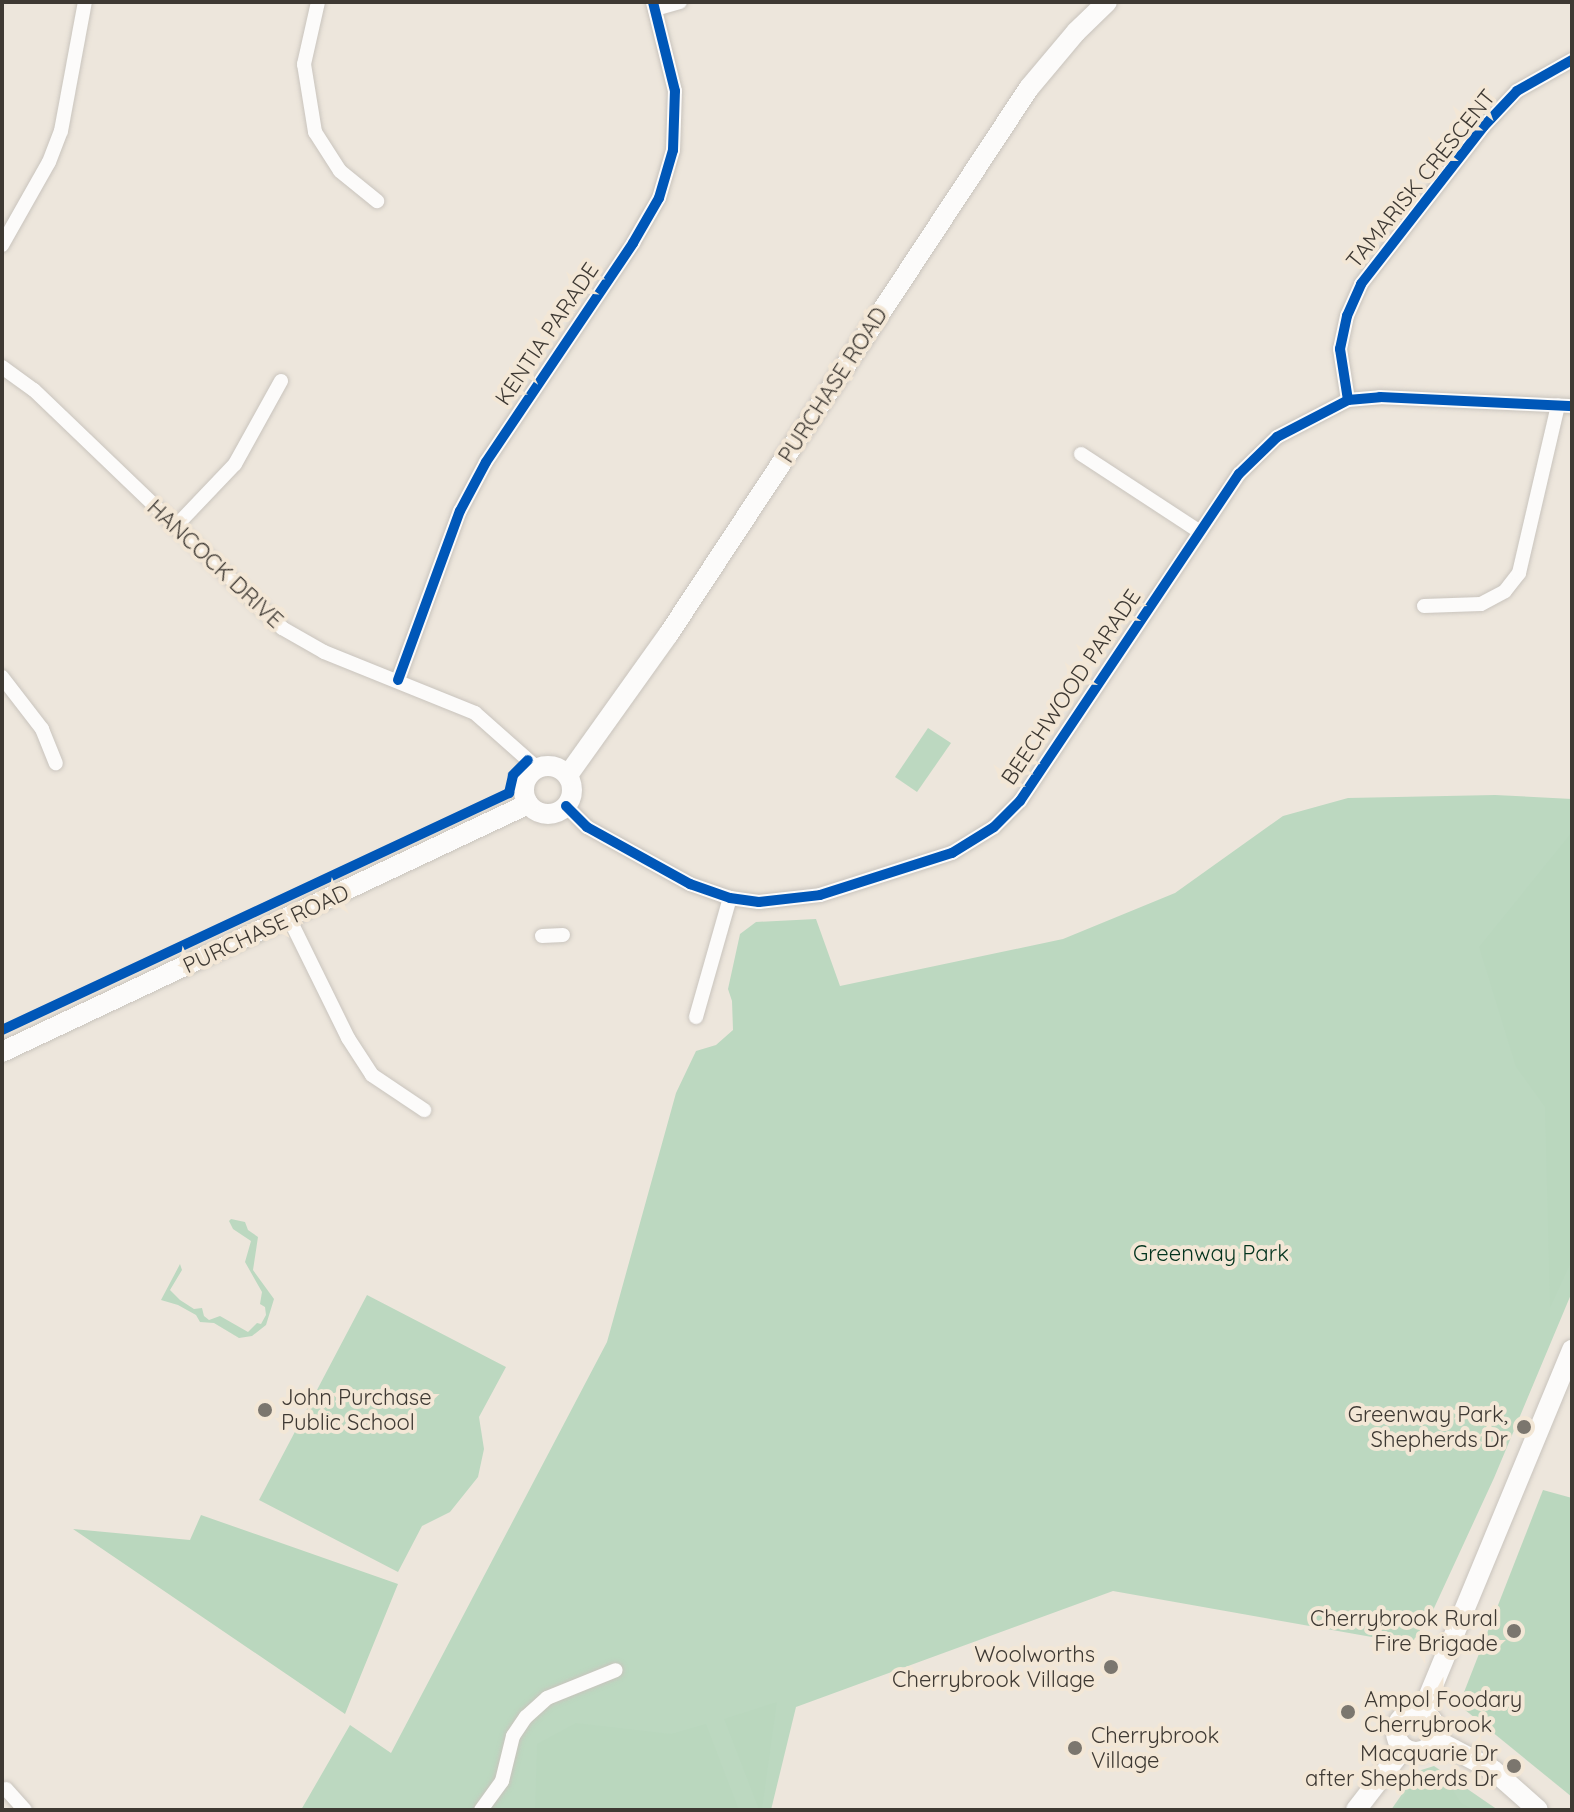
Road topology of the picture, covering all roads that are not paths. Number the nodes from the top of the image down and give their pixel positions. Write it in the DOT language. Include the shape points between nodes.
graph roads {
  1 [pos="85,2"];
  2 [pos="318,2"];
  3 [pos="680,2"];
  4 [pos="1107,2"];
  5 [pos="654,6"];
  6 [pos="1572,60"];
  7 [pos="377,201"];
  8 [pos="2,245"];
  9 [pos="2,367"];
  10 [pos="281,381"];
  11 [pos="1348,400"];
  12 [pos="1565,406"];
  13 [pos="1081,454"];
  14 [pos="175,527"];
  15 [pos="1200,532"];
  16 [pos="1424,606"];
  17 [pos="2,677"];
  18 [pos="398,680"];
  19 [pos="56,763"];
  20 [pos="537,768"];
  21 [pos="568,775"];
  22 [pos="528,804"];
  23 [pos="566,806"];
  24 [pos="730,898"];
  25 [pos="289,918"];
  26 [pos="563,935"];
  27 [pos="542,936"];
  28 [pos="696,1017"];
  29 [pos="2,1052"];
  30 [pos="424,1110"];
  31 [pos="1572,1350"];
  32 [pos="616,1670"];
  33 [pos="1422,1712"];
  34 [pos="1436,1740"];
  35 [pos="1403,1749"];
  36 [pos="6,1789"];
  37 [pos="25,1810"];
  38 [pos="481,1810"];
  39 [pos="1356,1810"];
  40 [pos="1538,1810"];
  1 -- 8 [label="street" via="61,131"];
  2 -- 7 [label="street" via="304,64 315,132 340,171"];
  3 -- 5 [label="street"];
  4 -- 21 [label="main road, PURCHASE ROAD" via="1029,88 668,635"];
  5 -- 18 [label="street, KENTIA PARADE" via="675,91 673,150 659,198 486,462 460,511"];
  6 -- 11 [label="street, TAMARISK CRESCENT" via="1517,91 1484,126 1361,284 1340,349"];
  9 -- 14 [label="street, HANCOCK DRIVE" via="34,390"];
  10 -- 14 [label="street" via="235,464"];
  11 -- 12 [label="street, BEECHWOOD PARADE"];
  11 -- 15 [label="street, BEECHWOOD PARADE" via="1277,437 1239,474"];
  12 -- 16 [label="street" via="1519,573 1505,591 1481,604"];
  13 -- 15 [label="street"];
  14 -- 18 [label="street, HANCOCK DRIVE" via="282,628 324,652"];
  15 -- 24 [label="street, BEECHWOOD PARADE" via="1020,801 994,827 952,853 820,895 787,901"];
  17 -- 19 [label="street" via="42,729"];
  18 -- 20 [label="street, HANCOCK DRIVE" via="475,713"];
  20 -- 21 [label="main road" via="551,765"];
  20 -- 22 [label="main road" via="524,788"];
  21 -- 23 [label="main road" via="573,792"];
  22 -- 23 [label="main road" via="546,814"];
  22 -- 25 [label="main road, PURCHASE ROAD"];
  23 -- 24 [label="street, BEECHWOOD PARADE" via="587,827 690,884"];
  24 -- 28 [label="street"];
  25 -- 29 [label="main road, PURCHASE ROAD"];
  25 -- 30 [label="street" via="372,1075"];
  26 -- 27 [label="street"];
  31 -- 33 [label="main road"];
  32 -- 38 [label="street" via="547,1698 526,1717 513,1736 502,1781"];
  33 -- 34 [label="main road" via="1436,1725"];
  33 -- 35 [label="main road" via="1408,1714 1398,1723 1396,1737"];
  34 -- 35 [label="main road" via="1424,1752"];
  34 -- 40 [label="main road" via="1493,1770"];
  35 -- 39 [label="main road"];
  36 -- 37 [label="street"];
}
